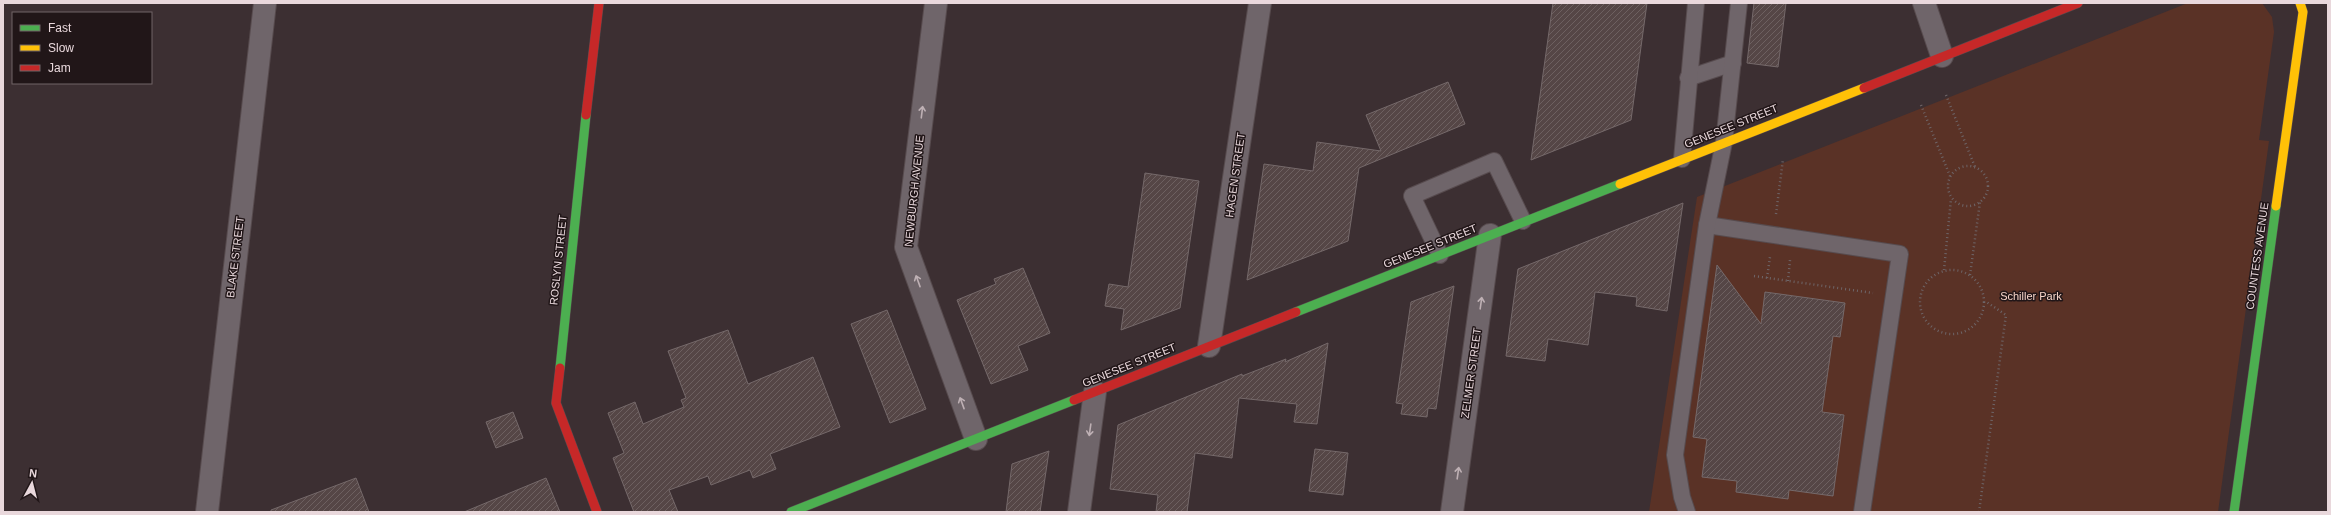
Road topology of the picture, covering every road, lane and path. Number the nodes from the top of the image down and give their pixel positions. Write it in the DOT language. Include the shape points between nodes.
graph roads {
  1 [pos="265,3"];
  2 [pos="599,3"];
  3 [pos="936,3"];
  4 [pos="1260,3"];
  5 [pos="1696,3"];
  6 [pos="1739,3"];
  7 [pos="1924,3"];
  8 [pos="2078,3"];
  9 [pos="2300,3"];
  10 [pos="1942,56"];
  11 [pos="1733,63"];
  12 [pos="1688,78"];
  13 [pos="1946,95"];
  14 [pos="1921,105"];
  15 [pos="1724,142"];
  16 [pos="1682,159"];
  17 [pos="1783,159"];
  18 [pos="1975,168"];
  19 [pos="1950,176"];
  20 [pos="1952,199"];
  21 [pos="1980,202"];
  22 [pos="1776,216"];
  23 [pos="1523,221"];
  24 [pos="1707,225"];
  25 [pos="1490,235"];
  26 [pos="1771,250"];
  27 [pos="1440,255"];
  28 [pos="1791,255"];
  29 [pos="1944,270"];
  30 [pos="1970,275"];
  31 [pos="1754,276"];
  32 [pos="1767,278"];
  33 [pos="1788,281"];
  34 [pos="1881,295"];
  35 [pos="1985,301"];
  36 [pos="1209,346"];
  37 [pos="1095,392"];
  38 [pos="976,439"];
  39 [pos="207,512"];
  40 [pos="597,512"];
  41 [pos="791,512"];
  42 [pos="1079,512"];
  43 [pos="1452,512"];
  44 [pos="1687,512"];
  45 [pos="1862,512"];
  46 [pos="1979,512"];
  47 [pos="2234,512"];
  1 -- 39 [label="street, BLAKE STREET"];
  2 -- 40 [label="main road, ROSLYN STREET" via="556,403"];
  38 -- 3 [label="street, NEWBURGH AVENUE, one-way" via="906,247"];
  4 -- 36 [label="street, HAGEN STREET"];
  5 -- 12 [label="lane"];
  6 -- 11 [label="lane"];
  7 -- 10 [label="street"];
  8 -- 10 [label="main road, GENESEE STREET"];
  9 -- 47 [label="main road, COUNTESS AVENUE" via="2303,12"];
  10 -- 15 [label="main road, GENESEE STREET"];
  11 -- 12 [label="lane"];
  11 -- 15 [label="lane"];
  12 -- 16 [label="lane"];
  13 -- 18 [label="path"];
  14 -- 19 [label="path"];
  15 -- 16 [label="main road, GENESEE STREET"];
  15 -- 24 [label="lane"];
  16 -- 23 [label="main road, GENESEE STREET"];
  17 -- 22 [label="path"];
  18 -- 19 [label="path" via="1961,167"];
  18 -- 21 [label="path" via="1986,176 1988,183 1985,197"];
  19 -- 20 [label="path" via="1947,188"];
  20 -- 21 [label="path" via="1969,207"];
  20 -- 29 [label="path"];
  21 -- 30 [label="path"];
  23 -- 25 [label="main road, GENESEE STREET"];
  23 -- 27 [label="lane" via="1494,161 1412,196"];
  24 -- 44 [label="lane" via="1675,455"];
  24 -- 45 [label="lane" via="1900,254"];
  25 -- 27 [label="main road, GENESEE STREET"];
  43 -- 25 [label="street, ZELMER STREET, one-way"];
  26 -- 32 [label="path"];
  27 -- 36 [label="main road, GENESEE STREET"];
  28 -- 33 [label="path"];
  29 -- 30 [label="path" via="1958,270"];
  29 -- 35 [label="path" via="1927,282 1920,294 1922,314 1930,326 1948,334 1962,333 1979,321"];
  30 -- 35 [label="path" via="1979,283"];
  31 -- 32 [label="path"];
  32 -- 33 [label="path"];
  33 -- 34 [label="path"];
  35 -- 46 [label="path" via="2006,314"];
  36 -- 37 [label="main road, GENESEE STREET"];
  37 -- 38 [label="main road, GENESEE STREET"];
  37 -- 42 [label="street, one-way"];
  38 -- 41 [label="main road, GENESEE STREET"];
}
